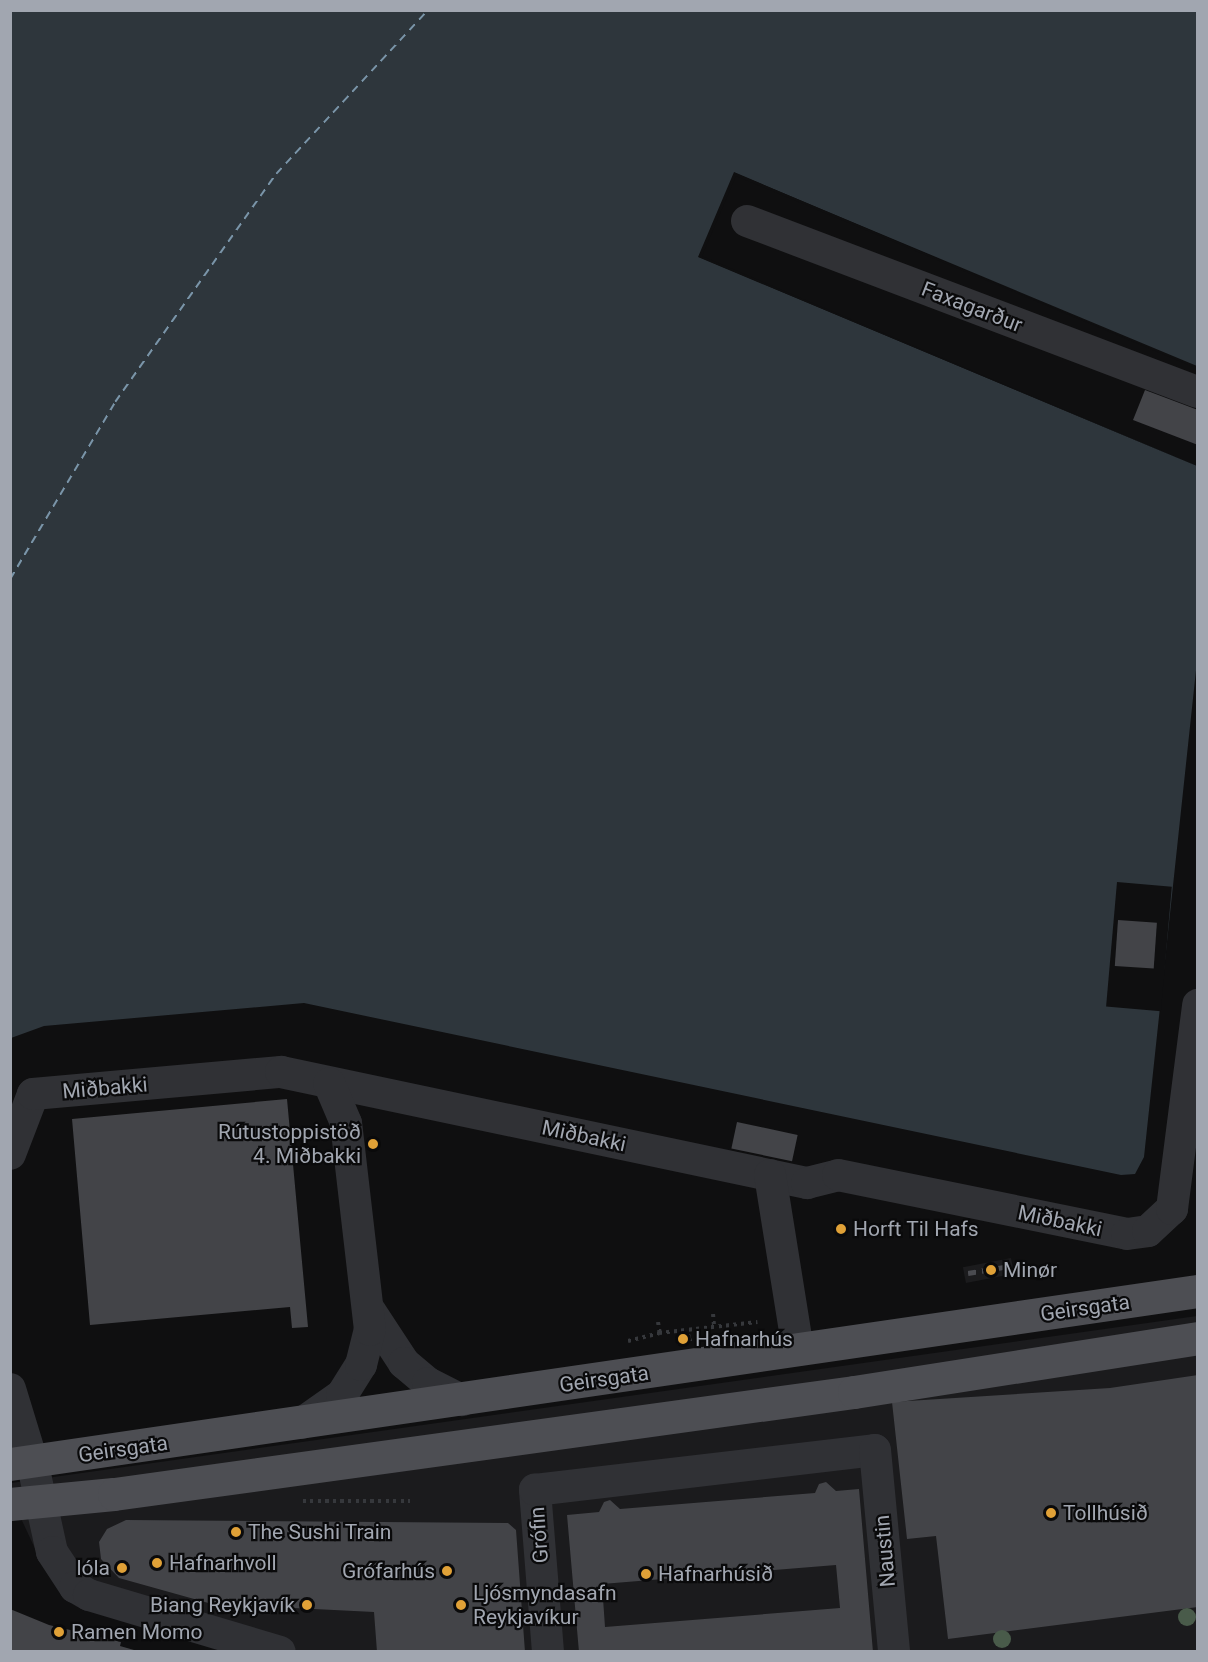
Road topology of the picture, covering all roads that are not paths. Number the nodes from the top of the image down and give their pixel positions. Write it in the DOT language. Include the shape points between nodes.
graph roads {
  1 [pos="747,221"];
  2 [pos="1197,392"];
  3 [pos="1197,1005"];
  4 [pos="329,1083"];
  5 [pos="10,1154"];
  6 [pos="770,1175"];
  7 [pos="1182,1205"];
  8 [pos="1197,1292"];
  9 [pos="370,1311"];
  10 [pos="1197,1338"];
  11 [pos="798,1350"];
  12 [pos="10,1389"];
  13 [pos="462,1400"];
  14 [pos="301,1424"];
  15 [pos="875,1450"];
  16 [pos="21,1462"];
  17 [pos="26,1503"];
  18 [pos="280,1652"];
  19 [pos="548,1652"];
  20 [pos="894,1652"];
  1 -- 2 [label="street, Faxagarður"];
  3 -- 7 [label="street"];
  4 -- 5 [label="street, Miðbakki" via="281,1072 33,1094"];
  4 -- 6 [label="street, Miðbakki"];
  4 -- 9 [label="street" via="346,1123"];
  6 -- 7 [label="street, Miðbakki" via="807,1183 838,1175 1127,1234 1148,1231"];
  6 -- 11 [label="street"];
  8 -- 11 [label="main road, Geirsgata"];
  9 -- 13 [label="street" via="390,1347 408,1367"];
  9 -- 14 [label="street" via="367,1348 352,1381 330,1407"];
  10 -- 17 [label="main road, Geirsgata" via="855,1392"];
  11 -- 13 [label="main road, Geirsgata"];
  12 -- 16 [label="street"];
  13 -- 14 [label="main road, Geirsgata"];
  14 -- 16 [label="main road, Geirsgata"];
  15 -- 19 [label="street, Grófin" via="535,1490"];
  15 -- 20 [label="street, Naustin"];
  16 -- 17 [label="street"];
  17 -- 18 [label="street" via="55,1563 75,1587 89,1595"];
}
